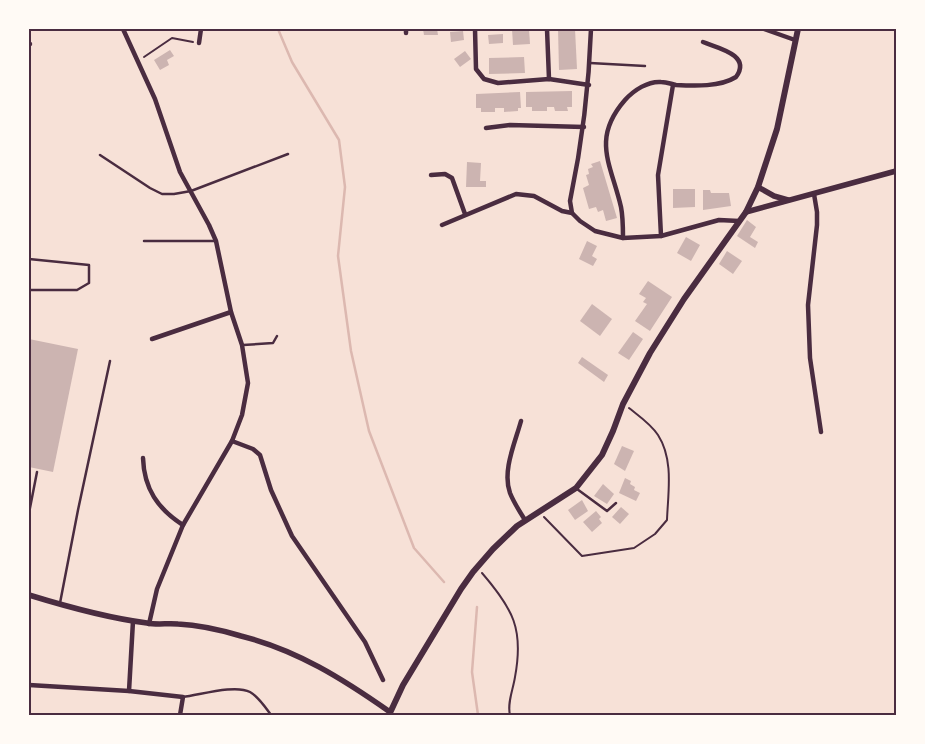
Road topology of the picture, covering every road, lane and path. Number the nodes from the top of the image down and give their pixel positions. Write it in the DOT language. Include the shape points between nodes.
graph roads {
  1 [pos="122,29"];
  2 [pos="201,29"];
  3 [pos="475,29"];
  4 [pos="547,29"];
  5 [pos="591,29"];
  6 [pos="764,29"];
  7 [pos="798,29"];
  8 [pos="795,40"];
  9 [pos="703,42"];
  10 [pos="199,44"];
  11 [pos="138,61"];
  12 [pos="590,63"];
  13 [pos="645,66"];
  14 [pos="549,79"];
  15 [pos="674,84"];
  16 [pos="589,85"];
  17 [pos="584,127"];
  18 [pos="486,128"];
  19 [pos="288,154"];
  20 [pos="100,155"];
  21 [pos="896,171"];
  22 [pos="431,175"];
  23 [pos="758,187"];
  24 [pos="190,191"];
  25 [pos="814,194"];
  26 [pos="789,200"];
  27 [pos="746,212"];
  28 [pos="572,213"];
  29 [pos="465,214"];
  30 [pos="739,221"];
  31 [pos="442,225"];
  32 [pos="661,236"];
  33 [pos="623,238"];
  34 [pos="144,241"];
  35 [pos="216,241"];
  36 [pos="29,259"];
  37 [pos="29,290"];
  38 [pos="231,312"];
  39 [pos="277,336"];
  40 [pos="152,339"];
  41 [pos="242,345"];
  42 [pos="110,361"];
  43 [pos="623,404"];
  44 [pos="521,421"];
  45 [pos="821,432"];
  46 [pos="232,441"];
  47 [pos="143,458"];
  48 [pos="37,472"];
  49 [pos="576,488"];
  50 [pos="616,503"];
  51 [pos="539,512"];
  52 [pos="29,513"];
  53 [pos="525,520"];
  54 [pos="183,525"];
  55 [pos="477,567"];
  56 [pos="29,595"];
  57 [pos="60,604"];
  58 [pos="134,621"];
  59 [pos="149,624"];
  60 [pos="383,680"];
  61 [pos="29,685"];
  62 [pos="129,691"];
  63 [pos="183,698"];
  64 [pos="390,713"];
  65 [pos="180,715"];
  66 [pos="271,715"];
  67 [pos="510,715"];
  1 -- 11 [label="street"];
  2 -- 10 [label="street"];
  3 -- 14 [label="street" via="476,69 484,79 498,83"];
  4 -- 14 [label="street"];
  5 -- 12 [label="street"];
  6 -- 8 [label="street"];
  7 -- 8 [label="main road"];
  8 -- 23 [label="main road" via="776,129"];
  9 -- 15 [label="street" via="738,58 741,63 739,74 725,82"];
  10 -- 11 [label="path" via="172,38"];
  11 -- 24 [label="street"];
  12 -- 13 [label="lane"];
  12 -- 16 [label="street"];
  14 -- 16 [label="street"];
  15 -- 32 [label="street" via="658,175"];
  15 -- 33 [label="street" via="653,82 634,92 612,117 606,131 607,157 620,206"];
  16 -- 17 [label="street"];
  17 -- 18 [label="street" via="510,125"];
  17 -- 28 [label="street" via="570,201"];
  19 -- 24 [label="lane"];
  20 -- 24 [label="lane" via="162,194"];
  21 -- 25 [label="street"];
  22 -- 29 [label="street" via="445,174 452,178"];
  23 -- 26 [label="street"];
  23 -- 27 [label="main road"];
  24 -- 35 [label="street"];
  25 -- 26 [label="street"];
  25 -- 45 [label="street" via="817,225 808,305 810,358"];
  26 -- 27 [label="street"];
  27 -- 30 [label="main road"];
  28 -- 29 [label="street" via="534,196 516,194"];
  28 -- 33 [label="street" via="596,231"];
  29 -- 31 [label="street"];
  30 -- 32 [label="street" via="719,220"];
  30 -- 43 [label="main road" via="673,316"];
  32 -- 33 [label="street"];
  34 -- 35 [label="lane"];
  35 -- 38 [label="street"];
  36 -- 37 [label="lane" via="89,265 89,283 77,290"];
  38 -- 40 [label="street"];
  38 -- 41 [label="street"];
  39 -- 41 [label="lane" via="273,343"];
  41 -- 46 [label="street" via="248,384 242,415"];
  42 -- 57 [label="lane"];
  43 -- 49 [label="main road" via="602,455"];
  43 -- 51 [label="path" via="658,434 668,455 667,520 655,534 634,548 582,556"];
  44 -- 53 [label="street" via="508,482 509,491"];
  46 -- 54 [label="street"];
  46 -- 60 [label="street" via="253,449 260,456 292,536 365,642"];
  47 -- 54 [label="street" via="145,478 159,505"];
  48 -- 52 [label="lane"];
  49 -- 50 [label="lane" via="607,512"];
  49 -- 51 [label="main road"];
  51 -- 53 [label="main road"];
  53 -- 55 [label="main road"];
  54 -- 59 [label="street" via="157,589"];
  55 -- 64 [label="main road" via="403,684"];
  55 -- 67 [label="path" via="499,593 516,624 519,657"];
  56 -- 57 [label="street"];
  57 -- 58 [label="street"];
  58 -- 59 [label="street"];
  58 -- 62 [label="street"];
  59 -- 64 [label="street" via="199,626 263,642 324,669"];
  61 -- 62 [label="street"];
  62 -- 63 [label="street"];
  63 -- 65 [label="street"];
  63 -- 66 [label="lane" via="237,688 249,691"];
}
